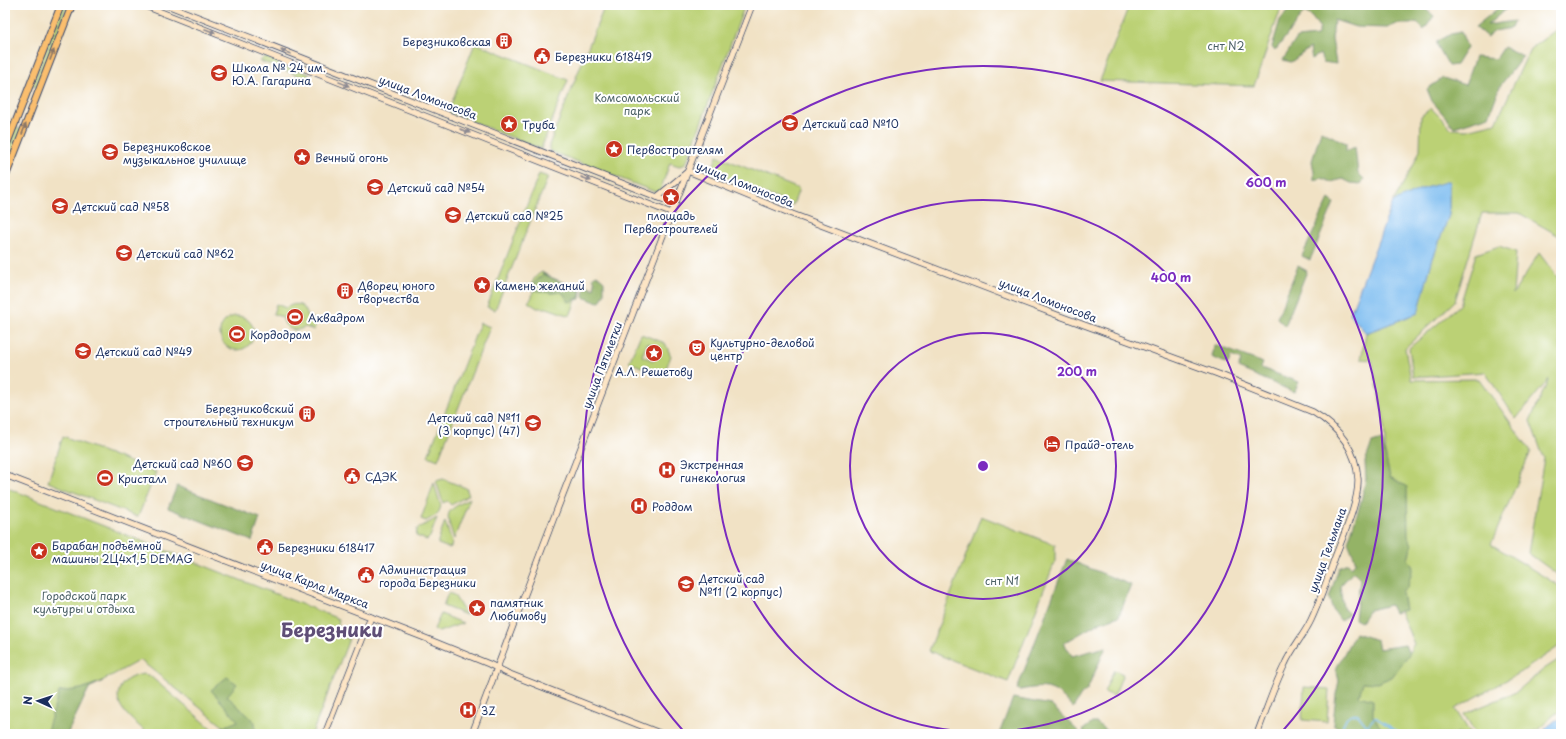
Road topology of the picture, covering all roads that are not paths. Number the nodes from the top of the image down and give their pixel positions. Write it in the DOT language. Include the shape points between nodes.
graph roads {
  1 [pos="61,5"];
  2 [pos="72,5"];
  3 [pos="143,5"];
  4 [pos="167,5"];
  5 [pos="752,5"];
  6 [pos="29,88"];
  7 [pos="38,92"];
  8 [pos="5,149"];
  9 [pos="688,172"];
  10 [pos="5,178"];
  11 [pos="650,195"];
  12 [pos="657,197"];
  13 [pos="647,203"];
  14 [pos="675,204"];
  15 [pos="671,213"];
  16 [pos="1280,399"];
  17 [pos="5,474"];
  18 [pos="371,617"];
  19 [pos="497,668"];
  20 [pos="325,734"];
  21 [pos="472,734"];
  22 [pos="662,734"];
  23 [pos="1257,734"];
  1 -- 6 [label="main road"];
  7 -- 2 [label="main road, one-way"];
  3 -- 13 [label="main road, улица Ломоносова, one-way"];
  11 -- 4 [label="main road, улица Ломоносова, one-way"];
  5 -- 9 [label="main road, улица Пятилетки"];
  6 -- 7 [label="main road"];
  6 -- 8 [label="main road"];
  10 -- 7 [label="main road, one-way"];
  9 -- 12 [label="main road, улица Ломоносова"];
  9 -- 14 [label="main road, улица Пятилетки"];
  9 -- 16 [label="main road, улица Ломоносова"];
  11 -- 12 [label="main road, улица Ломоносова"];
  11 -- 13 [label="main road"];
  12 -- 14 [label="main road"];
  13 -- 15 [label="main road, улица Ломоносова"];
  14 -- 15 [label="main road, улица Пятилетки"];
  15 -- 19 [label="main road, улица Пятилетки"];
  16 -- 23 [label="main road, улица Тельмана" via="1313,412 1326,420 1342,436 1355,462 1358,479 1357,492 1346,528 1312,620 1286,662"];
  17 -- 18 [label="main road, улица Карла Маркса"];
  18 -- 19 [label="main road, улица Карла Маркса"];
  18 -- 20 [label="main road"];
  19 -- 21 [label="main road, улица Пятилетки"];
  19 -- 22 [label="main road, улица Карла Маркса"];
}
